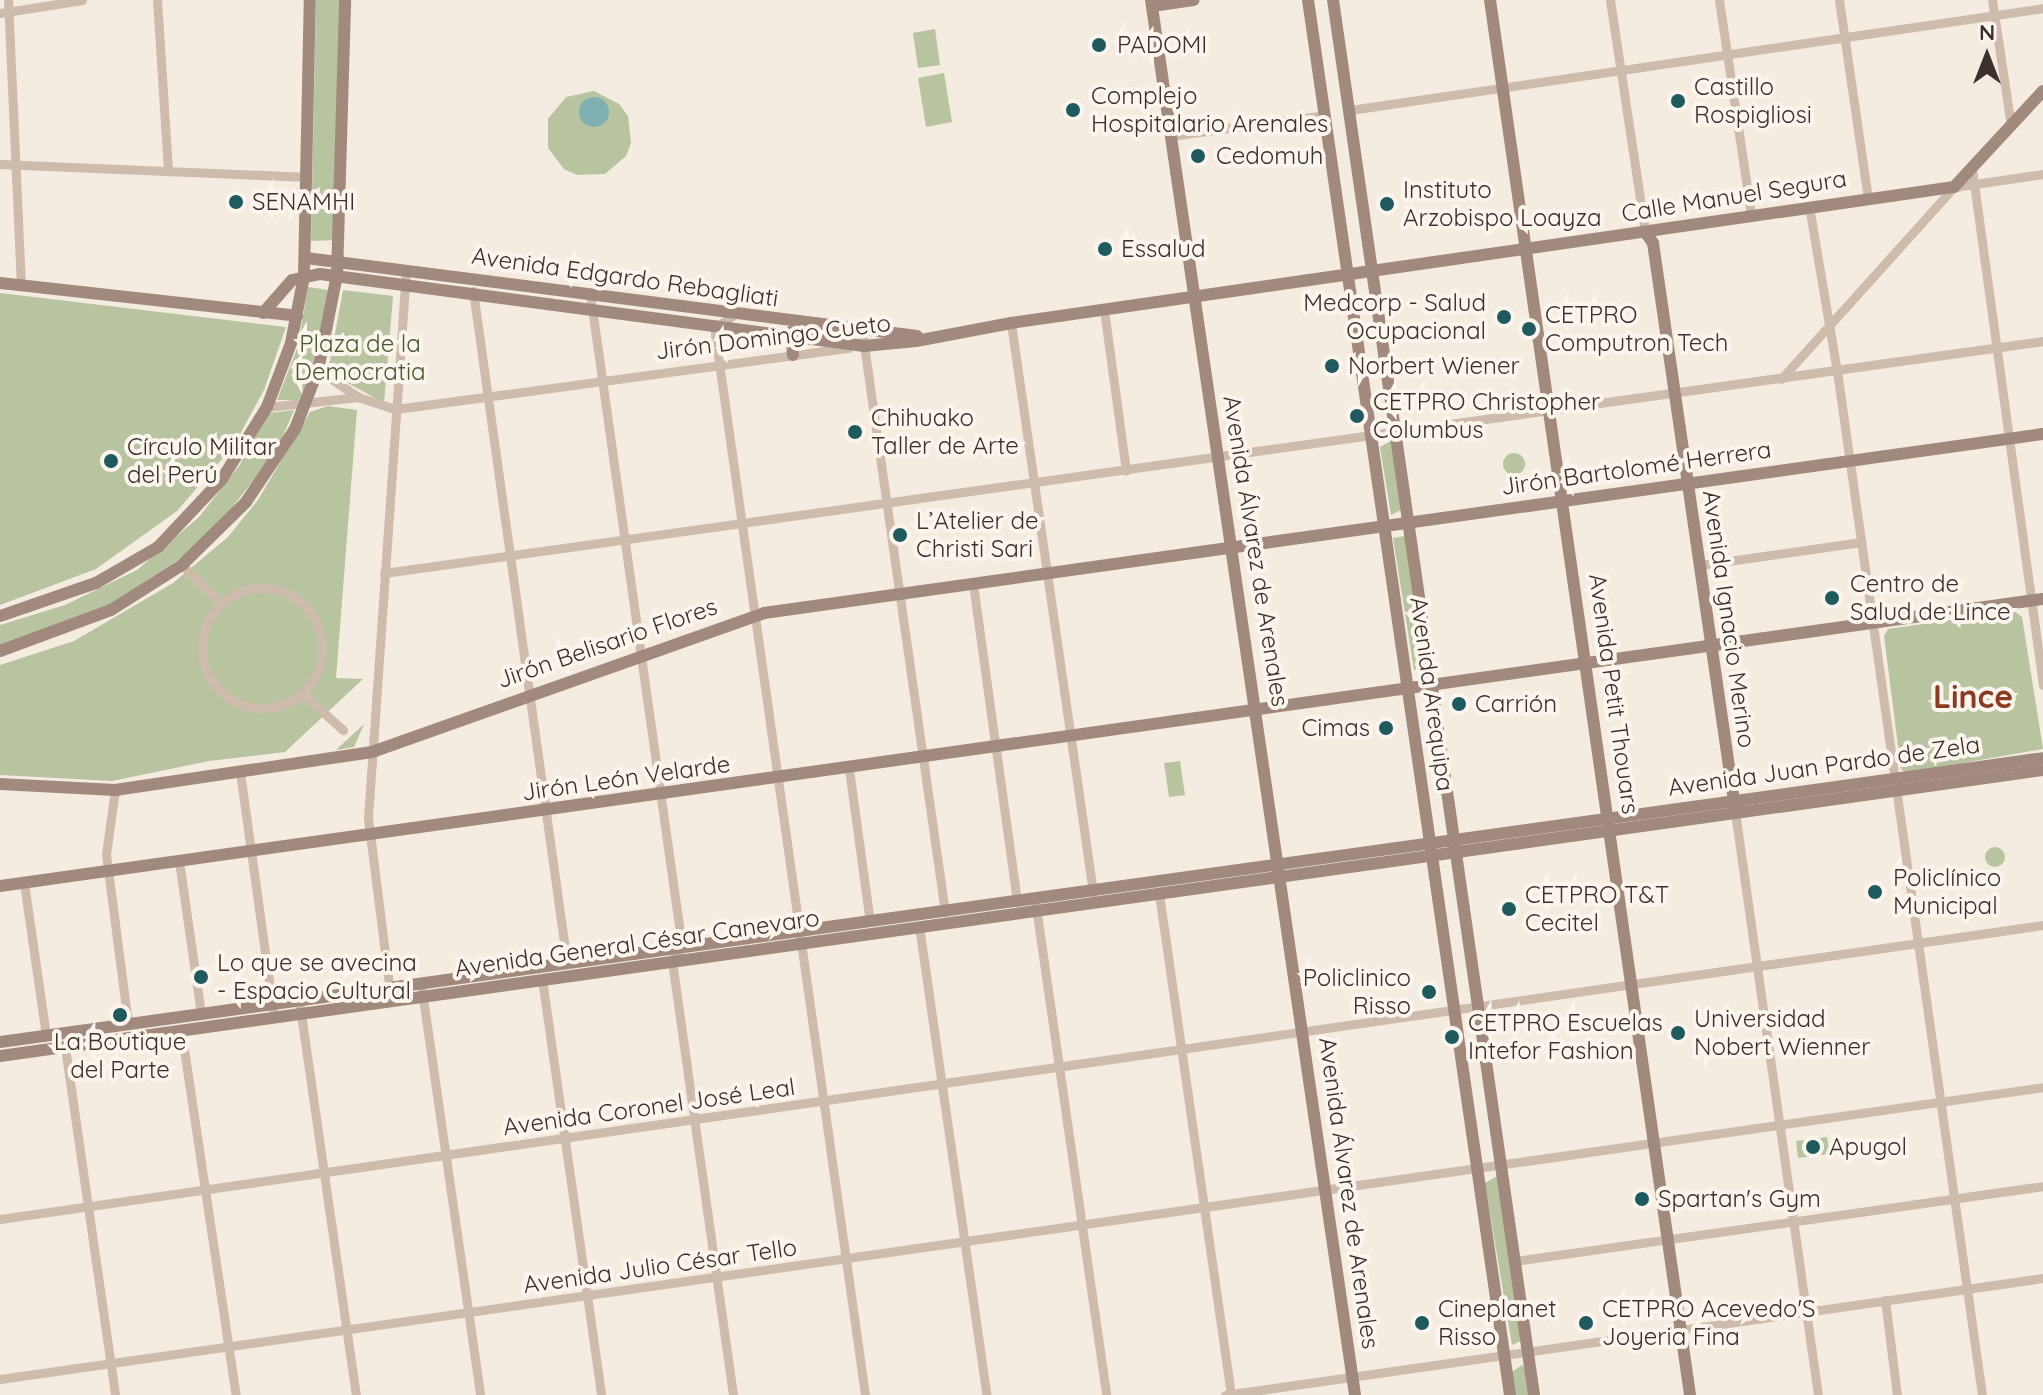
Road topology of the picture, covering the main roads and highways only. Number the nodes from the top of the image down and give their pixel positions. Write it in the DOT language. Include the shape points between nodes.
graph roads {
  1 [pos="310,0"];
  2 [pos="345,0"];
  3 [pos="1194,0"];
  4 [pos="1308,0"];
  5 [pos="1333,0"];
  6 [pos="1490,0"];
  7 [pos="1152,3"];
  8 [pos="2043,91"];
  9 [pos="1645,232"];
  10 [pos="1527,248"];
  11 [pos="306,258"];
  12 [pos="338,259"];
  13 [pos="1373,270"];
  14 [pos="1348,274"];
  15 [pos="337,275"];
  16 [pos="304,276"];
  17 [pos="406,276"];
  18 [pos="0,283"];
  19 [pos="1194,296"];
  20 [pos="263,313"];
  21 [pos="297,316"];
  22 [pos="788,320"];
  23 [pos="794,336"];
  24 [pos="938,336"];
  25 [pos="864,346"];
  26 [pos="793,355"];
  27 [pos="2043,434"];
  28 [pos="1687,483"];
  29 [pos="1564,501"];
  30 [pos="1411,523"];
  31 [pos="1385,526"];
  32 [pos="1235,547"];
  33 [pos="2036,600"];
  34 [pos="0,616"];
  35 [pos="1712,645"];
  36 [pos="0,651"];
  37 [pos="1588,663"];
  38 [pos="1434,685"];
  39 [pos="1409,688"];
  40 [pos="1258,710"];
  41 [pos="2043,758"];
  42 [pos="2043,770"];
  43 [pos="0,784"];
  44 [pos="1895,785"];
  45 [pos="1734,806"];
  46 [pos="1611,824"];
  47 [pos="1457,846"];
  48 [pos="1432,850"];
  49 [pos="1280,872"];
  50 [pos="0,886"];
  51 [pos="1036,906"];
  52 [pos="800,937"];
  53 [pos="422,990"];
  54 [pos="273,1010"];
  55 [pos="0,1042"];
  56 [pos="0,1056"];
  57 [pos="1355,1395"];
  58 [pos="1510,1395"];
  59 [pos="1534,1395"];
  60 [pos="1690,1395"];
  1 -- 11 [label="main road"];
  2 -- 12 [label="main road"];
  3 -- 7 [label="main road"];
  4 -- 14 [label="main road, Avenida Arequipa"];
  5 -- 13 [label="main road, Avenida Arequipa"];
  6 -- 10 [label="main road, Avenida Petit Thouars"];
  7 -- 19 [label="main road, Avenida Álvarez de Arenales"];
  8 -- 9 [label="main road, Calle Manuel Segura" via="1954,187"];
  9 -- 10 [label="main road, Calle Manuel Segura"];
  9 -- 28 [label="main road, Avenida Ignacio Merino" via="1653,243"];
  10 -- 13 [label="main road, Calle Manuel Segura"];
  10 -- 29 [label="main road, Avenida Petit Thouars"];
  11 -- 12 [label="main road, Avenida Edgardo Rebagliati"];
  11 -- 16 [label="main road"];
  12 -- 15 [label="main road"];
  12 -- 17 [label="main road, Avenida Edgardo Rebagliati"];
  13 -- 14 [label="main road, Calle Manuel Segura"];
  13 -- 30 [label="main road, Avenida Arequipa"];
  14 -- 19 [label="main road, Calle Manuel Segura"];
  14 -- 31 [label="main road, Avenida Arequipa"];
  15 -- 16 [label="main road, Avenida Edgardo Rebagliati"];
  15 -- 17 [label="main road, Avenida Edgardo Rebagliati"];
  15 -- 36 [label="main road" via="307,404 256,491 182,565 111,610"];
  16 -- 20 [label="main road" via="292,280"];
  16 -- 21 [label="main road"];
  17 -- 22 [label="main road, Avenida Edgardo Rebagliati"];
  17 -- 23 [label="main road, Avenida Edgardo Rebagliati" via="473,291"];
  18 -- 20 [label="main road"];
  19 -- 24 [label="main road, Jirón Domingo Cueto"];
  19 -- 32 [label="main road, Avenida Álvarez de Arenales"];
  20 -- 21 [label="main road"];
  21 -- 34 [label="main road" via="267,407 222,479 158,547 96,583"];
  22 -- 23 [label="main road"];
  22 -- 24 [label="main road, Avenida Edgardo Rebagliati"];
  23 -- 25 [label="main road, Avenida Edgardo Rebagliati"];
  23 -- 26 [label="main road"];
  24 -- 25 [label="main road, Jirón Domingo Cueto"];
  27 -- 28 [label="main road, Jirón Bartolomé Herrera"];
  28 -- 29 [label="main road, Jirón Bartolomé Herrera"];
  28 -- 35 [label="main road, Avenida Ignacio Merino"];
  29 -- 30 [label="main road, Jirón Bartolomé Herrera"];
  29 -- 37 [label="main road, Avenida Petit Thouars"];
  30 -- 31 [label="main road, Jirón Bartolomé Herrera"];
  30 -- 38 [label="main road, Avenida Arequipa"];
  31 -- 32 [label="main road, Jirón Bartolomé Herrera"];
  31 -- 39 [label="main road, Avenida Arequipa"];
  32 -- 40 [label="main road, Avenida Álvarez de Arenales"];
  32 -- 43 [label="main road, Jirón Belisario Flores" via="755,616 372,752 115,790"];
  33 -- 35 [label="main road, Jirón León Velarde"];
  35 -- 37 [label="main road, Jirón León Velarde"];
  35 -- 45 [label="main road, Avenida Ignacio Merino"];
  37 -- 38 [label="main road, Jirón León Velarde"];
  37 -- 46 [label="main road, Avenida Petit Thouars"];
  38 -- 39 [label="main road, Jirón León Velarde"];
  38 -- 47 [label="main road, Avenida Arequipa"];
  39 -- 40 [label="main road, Jirón León Velarde"];
  39 -- 48 [label="main road, Avenida Arequipa"];
  40 -- 49 [label="main road, Avenida Álvarez de Arenales"];
  40 -- 50 [label="main road, Jirón León Velarde"];
  41 -- 44 [label="main road, Avenida Juan Pardo de Zela"];
  42 -- 44 [label="main road, Avenida Juan Pardo de Zela"];
  44 -- 45 [label="main road, Avenida Juan Pardo de Zela"];
  45 -- 46 [label="main road, Avenida Juan Pardo de Zela"];
  46 -- 47 [label="main road, Avenida Juan Pardo de Zela"];
  46 -- 60 [label="main road, Avenida Petit Thouars"];
  47 -- 48 [label="main road, Avenida Juan Pardo de Zela"];
  47 -- 59 [label="main road, Avenida Arequipa"];
  48 -- 49 [label="main road, Avenida Juan Pardo de Zela"];
  48 -- 58 [label="main road, Avenida Arequipa"];
  49 -- 51 [label="main road, Avenida General César Canevaro" via="1159,894"];
  49 -- 51 [label="main road, Avenida General César Canevaro" via="1093,892"];
  49 -- 57 [label="main road, Avenida Álvarez de Arenales"];
  51 -- 52 [label="main road, Avenida General César Canevaro" via="919,926"];
  51 -- 52 [label="main road, Avenida General César Canevaro" via="1017,902"];
  52 -- 53 [label="main road, Avenida General César Canevaro" via="672,961"];
  52 -- 53 [label="main road, Avenida General César Canevaro" via="567,963"];
  53 -- 54 [label="main road, Avenida General César Canevaro"];
  54 -- 55 [label="main road, Avenida General César Canevaro" via="201,1014"];
  54 -- 56 [label="main road, Avenida General César Canevaro"];
}
